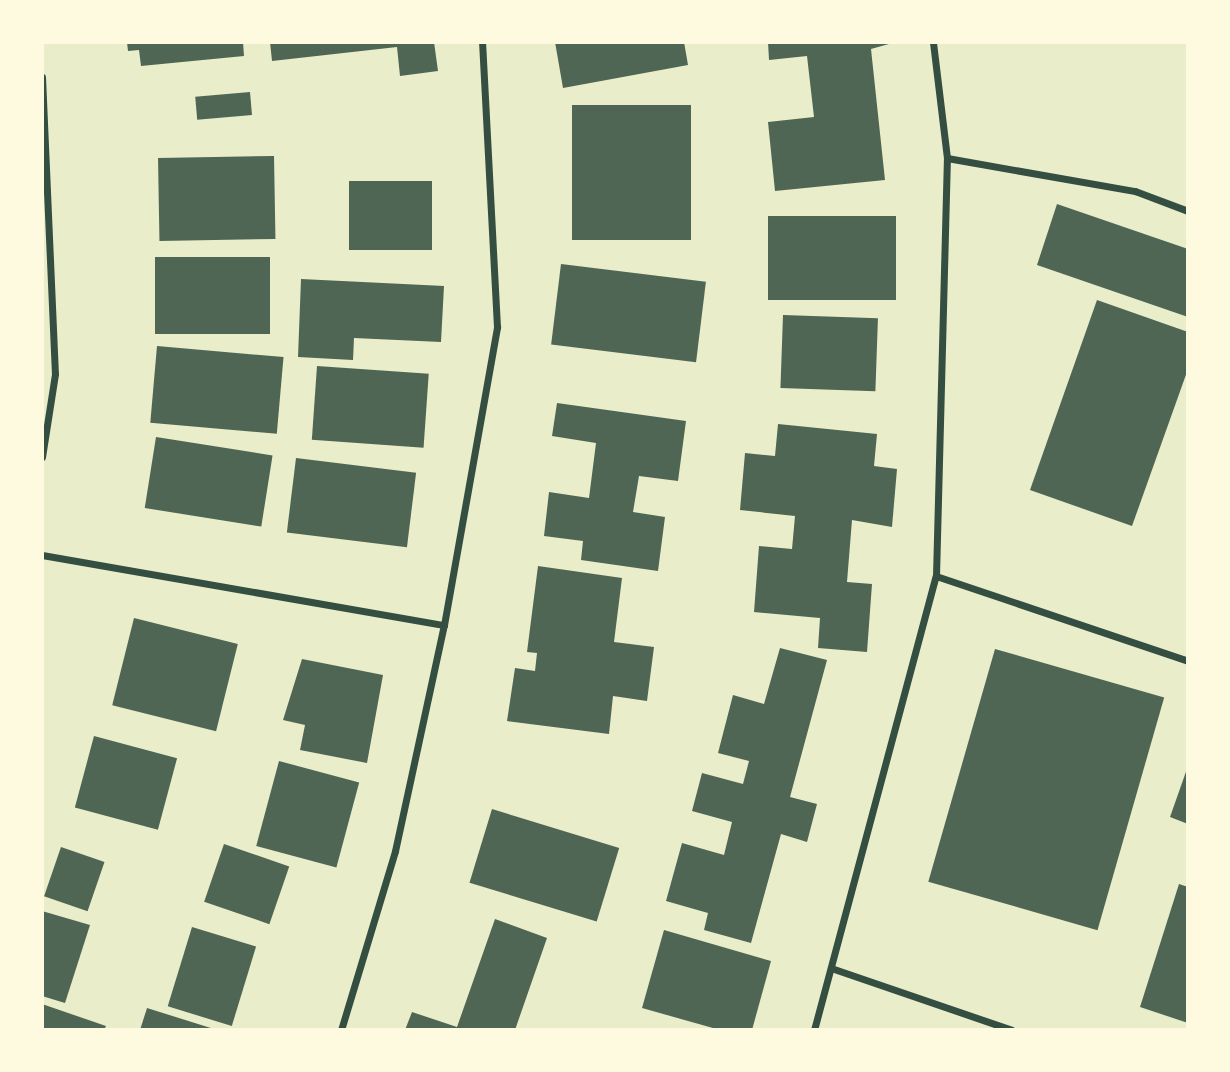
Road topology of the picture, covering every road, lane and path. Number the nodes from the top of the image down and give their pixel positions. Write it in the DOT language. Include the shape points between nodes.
graph roads {
  1 [pos="482,42"];
  2 [pos="933,42"];
  3 [pos="42,77"];
  4 [pos="947,158"];
  5 [pos="1188,211"];
  6 [pos="42,457"];
  7 [pos="42,555"];
  8 [pos="936,576"];
  9 [pos="444,625"];
  10 [pos="1188,661"];
  11 [pos="831,968"];
  12 [pos="341,1030"];
  13 [pos="814,1030"];
  14 [pos="1012,1030"];
  1 -- 9 [label="street" via="497,327"];
  2 -- 4 [label="street"];
  3 -- 6 [label="street" via="48,112 55,374"];
  4 -- 5 [label="street" via="1135,191"];
  4 -- 8 [label="street"];
  7 -- 9 [label="street"];
  8 -- 10 [label="street"];
  8 -- 11 [label="street"];
  9 -- 12 [label="street" via="395,851"];
  11 -- 13 [label="street"];
  11 -- 14 [label="street"];
}
